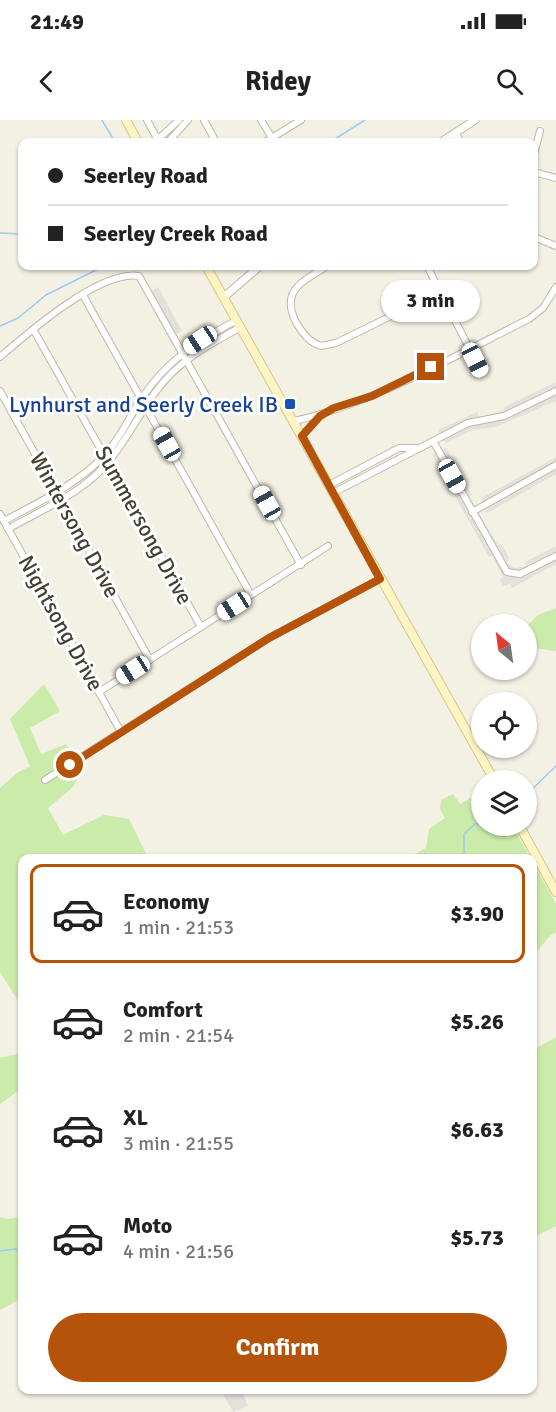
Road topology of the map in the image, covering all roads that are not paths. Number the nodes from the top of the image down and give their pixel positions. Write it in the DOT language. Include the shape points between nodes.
graph roads {
  1 [pos="126,120"];
  2 [pos="147,120"];
  3 [pos="179,120"];
  4 [pos="188,120"];
  5 [pos="204,120"];
  6 [pos="261,120"];
  7 [pos="301,120"];
  8 [pos="475,120"];
  9 [pos="540,131"];
  10 [pos="455,133"];
  11 [pos="136,138"];
  12 [pos="155,138"];
  13 [pos="161,138"];
  14 [pos="172,138"];
  15 [pos="214,138"];
  16 [pos="272,138"];
  17 [pos="447,138"];
  18 [pos="458,138"];
  19 [pos="538,139"];
  20 [pos="538,173"];
  21 [pos="556,178"];
  22 [pos="538,239"];
  23 [pos="556,246"];
  24 [pos="208,270"];
  25 [pos="255,270"];
  26 [pos="321,270"];
  27 [pos="429,270"];
  28 [pos="556,287"];
  29 [pos="440,292"];
  30 [pos="83,295"];
  31 [pos="224,297"];
  32 [pos="239,323"];
  33 [pos="33,329"];
  34 [pos="469,348"];
  35 [pos="183,351"];
  36 [pos="0,357"];
  37 [pos="188,359"];
  38 [pos="480,371"];
  39 [pos="0,391"];
  40 [pos="556,391"];
  41 [pos="141,398"];
  42 [pos="146,406"];
  43 [pos="320,416"];
  44 [pos="294,421"];
  45 [pos="302,436"];
  46 [pos="433,441"];
  47 [pos="107,458"];
  48 [pos="556,465"];
  49 [pos="331,489"];
  50 [pos="57,492"];
  51 [pos="61,500"];
  52 [pos="472,512"];
  53 [pos="2,518"];
  54 [pos="8,529"];
  55 [pos="328,546"];
  56 [pos="556,555"];
  57 [pos="301,565"];
  58 [pos="380,579"];
  59 [pos="251,595"];
  60 [pos="201,627"];
  61 [pos="150,660"];
  62 [pos="99,692"];
  63 [pos="121,732"];
  64 [pos="488,770"];
  65 [pos="45,780"];
  66 [pos="525,836"];
  67 [pos="535,854"];
  68 [pos="537,858"];
  69 [pos="556,892"];
  1 -- 11 [label="main road"];
  2 -- 12 [label="street"];
  3 -- 13 [label="street"];
  4 -- 14 [label="street"];
  5 -- 15 [label="street"];
  6 -- 16 [label="street"];
  7 -- 16 [label="street"];
  8 -- 10 [label="street"];
  9 -- 19 [label="street"];
  10 -- 17 [label="street"];
  10 -- 18 [label="street"];
  20 -- 21 [label="street"];
  22 -- 23 [label="street"];
  24 -- 31 [label="main road"];
  25 -- 31 [label="street"];
  26 -- 29 [label="street" via="299,284 290,302 303,334 321,345 336,343"];
  27 -- 29 [label="street"];
  28 -- 34 [label="street" via="543,308 531,318"];
  29 -- 34 [label="street"];
  30 -- 33 [label="street"];
  30 -- 35 [label="street" via="123,278 140,276"];
  30 -- 41 [label="street"];
  31 -- 32 [label="main road"];
  32 -- 35 [label="street"];
  32 -- 37 [label="street"];
  32 -- 44 [label="main road"];
  33 -- 36 [label="street"];
  33 -- 47 [label="street, Summersong Drive"];
  34 -- 38 [label="street"];
  34 -- 43 [label="street"];
  35 -- 37 [label="street"];
  35 -- 41 [label="street"];
  37 -- 42 [label="street" via="158,388"];
  37 -- 57 [label="street"];
  39 -- 50 [label="street, Wintersong Drive"];
  40 -- 46 [label="street" via="504,416 468,423"];
  41 -- 42 [label="street"];
  41 -- 47 [label="street"];
  42 -- 47 [label="street" via="123,444"];
  42 -- 59 [label="street"];
  43 -- 44 [label="street"];
  43 -- 45 [label="street"];
  44 -- 45 [label="main road"];
  45 -- 49 [label="main road"];
  46 -- 49 [label="street" via="419,448 399,448"];
  46 -- 52 [label="street"];
  47 -- 50 [label="street"];
  47 -- 51 [label="street" via="97,474"];
  47 -- 60 [label="street, Summersong Drive"];
  48 -- 52 [label="street"];
  49 -- 58 [label="main road"];
  50 -- 51 [label="street, Wintersong Drive"];
  50 -- 53 [label="street"];
  51 -- 54 [label="street"];
  51 -- 61 [label="street, Wintersong Drive"];
  52 -- 56 [label="street" via="507,572 520,574"];
  53 -- 54 [label="street, Nightsong Drive"];
  54 -- 62 [label="street, Nightsong Drive"];
  55 -- 57 [label="street"];
  57 -- 59 [label="street"];
  58 -- 63 [label="street" via="269,638"];
  58 -- 64 [label="main road"];
  59 -- 60 [label="street"];
  60 -- 61 [label="street"];
  61 -- 62 [label="street"];
  62 -- 63 [label="street, Nightsong Drive"];
  63 -- 65 [label="street"];
  66 -- 67 [label="main road"];
  68 -- 69 [label="main road"];
}
